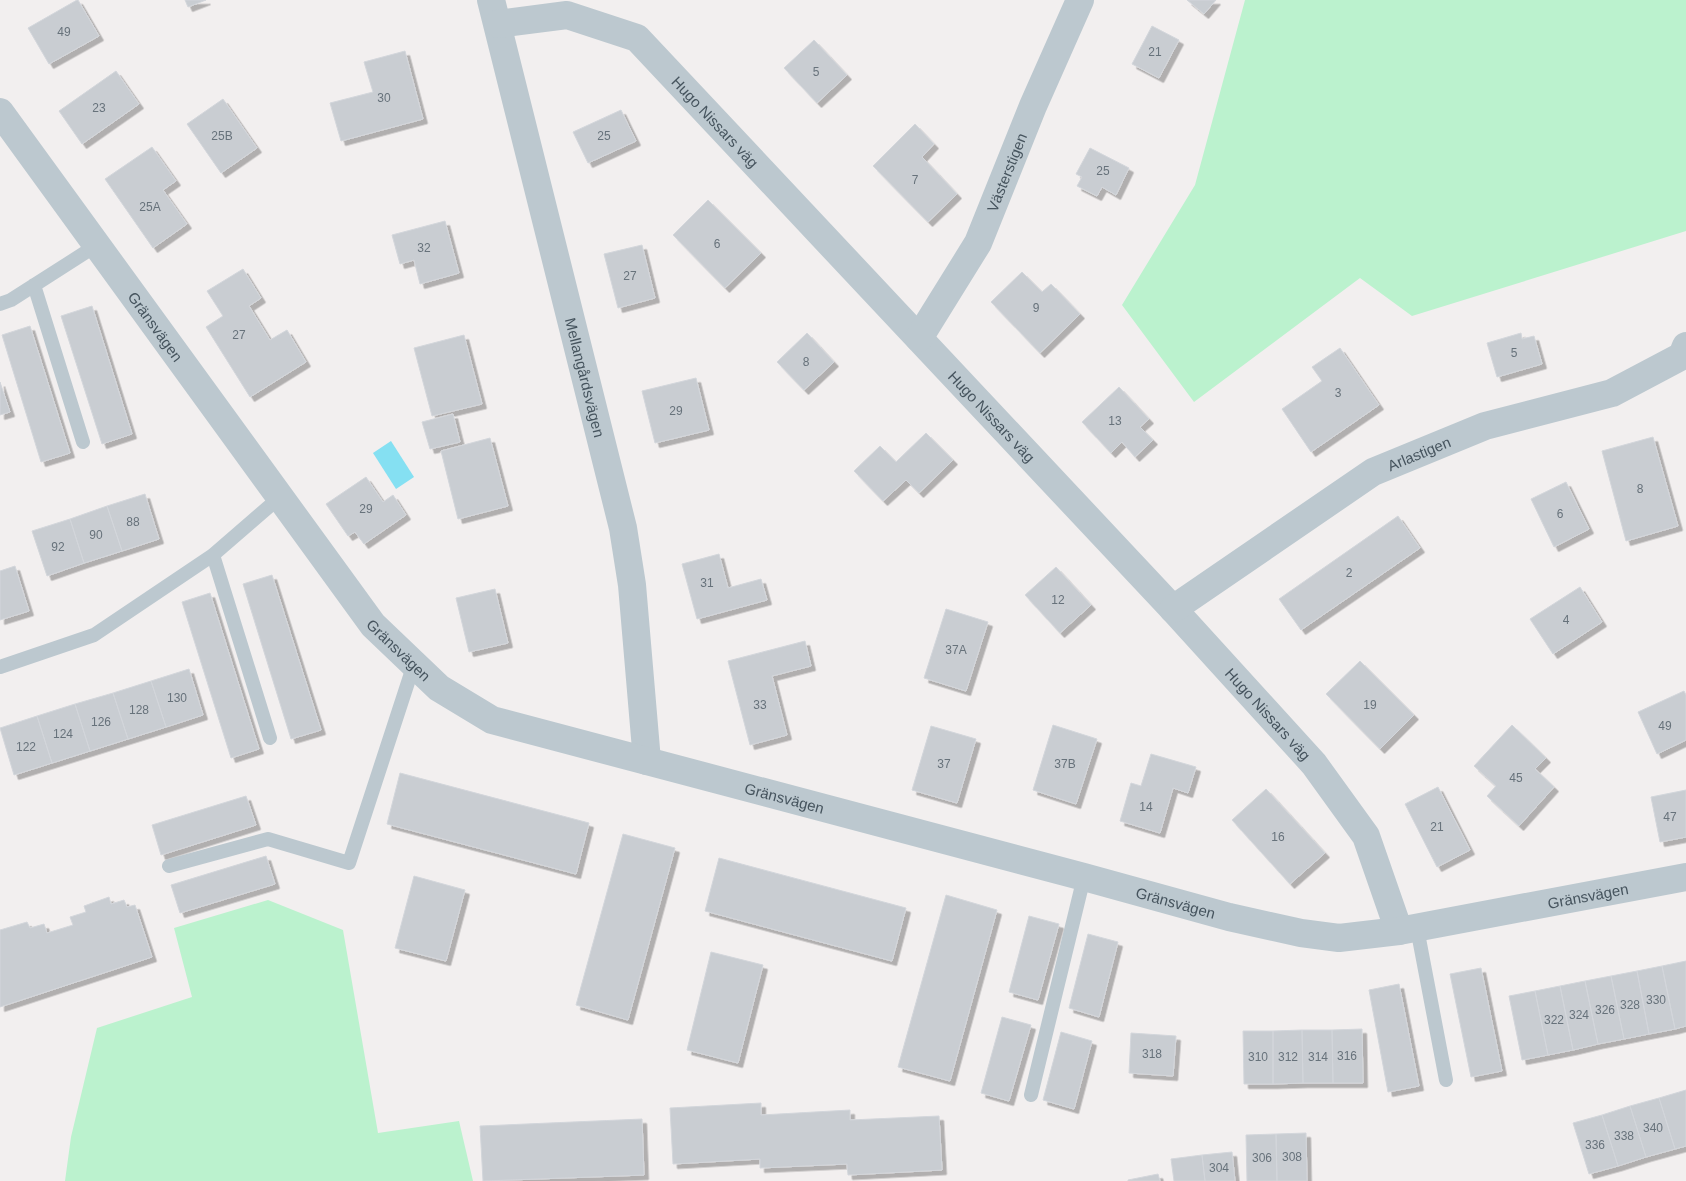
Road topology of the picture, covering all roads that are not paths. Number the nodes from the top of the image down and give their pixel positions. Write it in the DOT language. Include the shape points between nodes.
graph roads {
  1 [pos="1080,0"];
  2 [pos="494,12"];
  3 [pos="0,112"];
  4 [pos="97,245"];
  5 [pos="34,285"];
  6 [pos="0,304"];
  7 [pos="919,338"];
  8 [pos="1686,346"];
  9 [pos="83,442"];
  10 [pos="280,497"];
  11 [pos="213,555"];
  12 [pos="1173,609"];
  13 [pos="414,664"];
  14 [pos="0,667"];
  15 [pos="270,738"];
  16 [pos="647,761"];
  17 [pos="170,866"];
  18 [pos="1084,877"];
  19 [pos="1686,877"];
  20 [pos="1408,930"];
  21 [pos="1446,1080"];
  22 [pos="1031,1095"];
  1 -- 7 [label="street, Västerstigen" via="978,242"];
  2 -- 7 [label="street, Hugo Nissars väg" via="567,15 637,38"];
  2 -- 16 [label="street, Mellangårdsvägen" via="624,528"];
  3 -- 4 [label="street, Gränsvägen"];
  4 -- 5 [label="lane"];
  4 -- 10 [label="street, Gränsvägen"];
  5 -- 6 [label="lane"];
  5 -- 9 [label="lane"];
  7 -- 12 [label="street, Hugo Nissars väg"];
  8 -- 12 [label="street, Arlastigen" via="1682,356 1612,393 1485,426 1373,472"];
  10 -- 11 [label="lane"];
  10 -- 13 [label="street, Gränsvägen" via="374,625"];
  11 -- 14 [label="lane" via="94,635"];
  11 -- 15 [label="lane"];
  12 -- 20 [label="street, Hugo Nissars väg" via="1314,764 1366,836"];
  13 -- 16 [label="street, Gränsvägen" via="440,688 492,720"];
  13 -- 17 [label="lane" via="349,862 268,839"];
  16 -- 18 [label="street, Gränsvägen"];
  18 -- 20 [label="street, Gränsvägen" via="1230,918 1301,933 1339,938"];
  18 -- 22 [label="lane"];
  19 -- 20 [label="street, Gränsvägen"];
  20 -- 21 [label="lane"];
}
